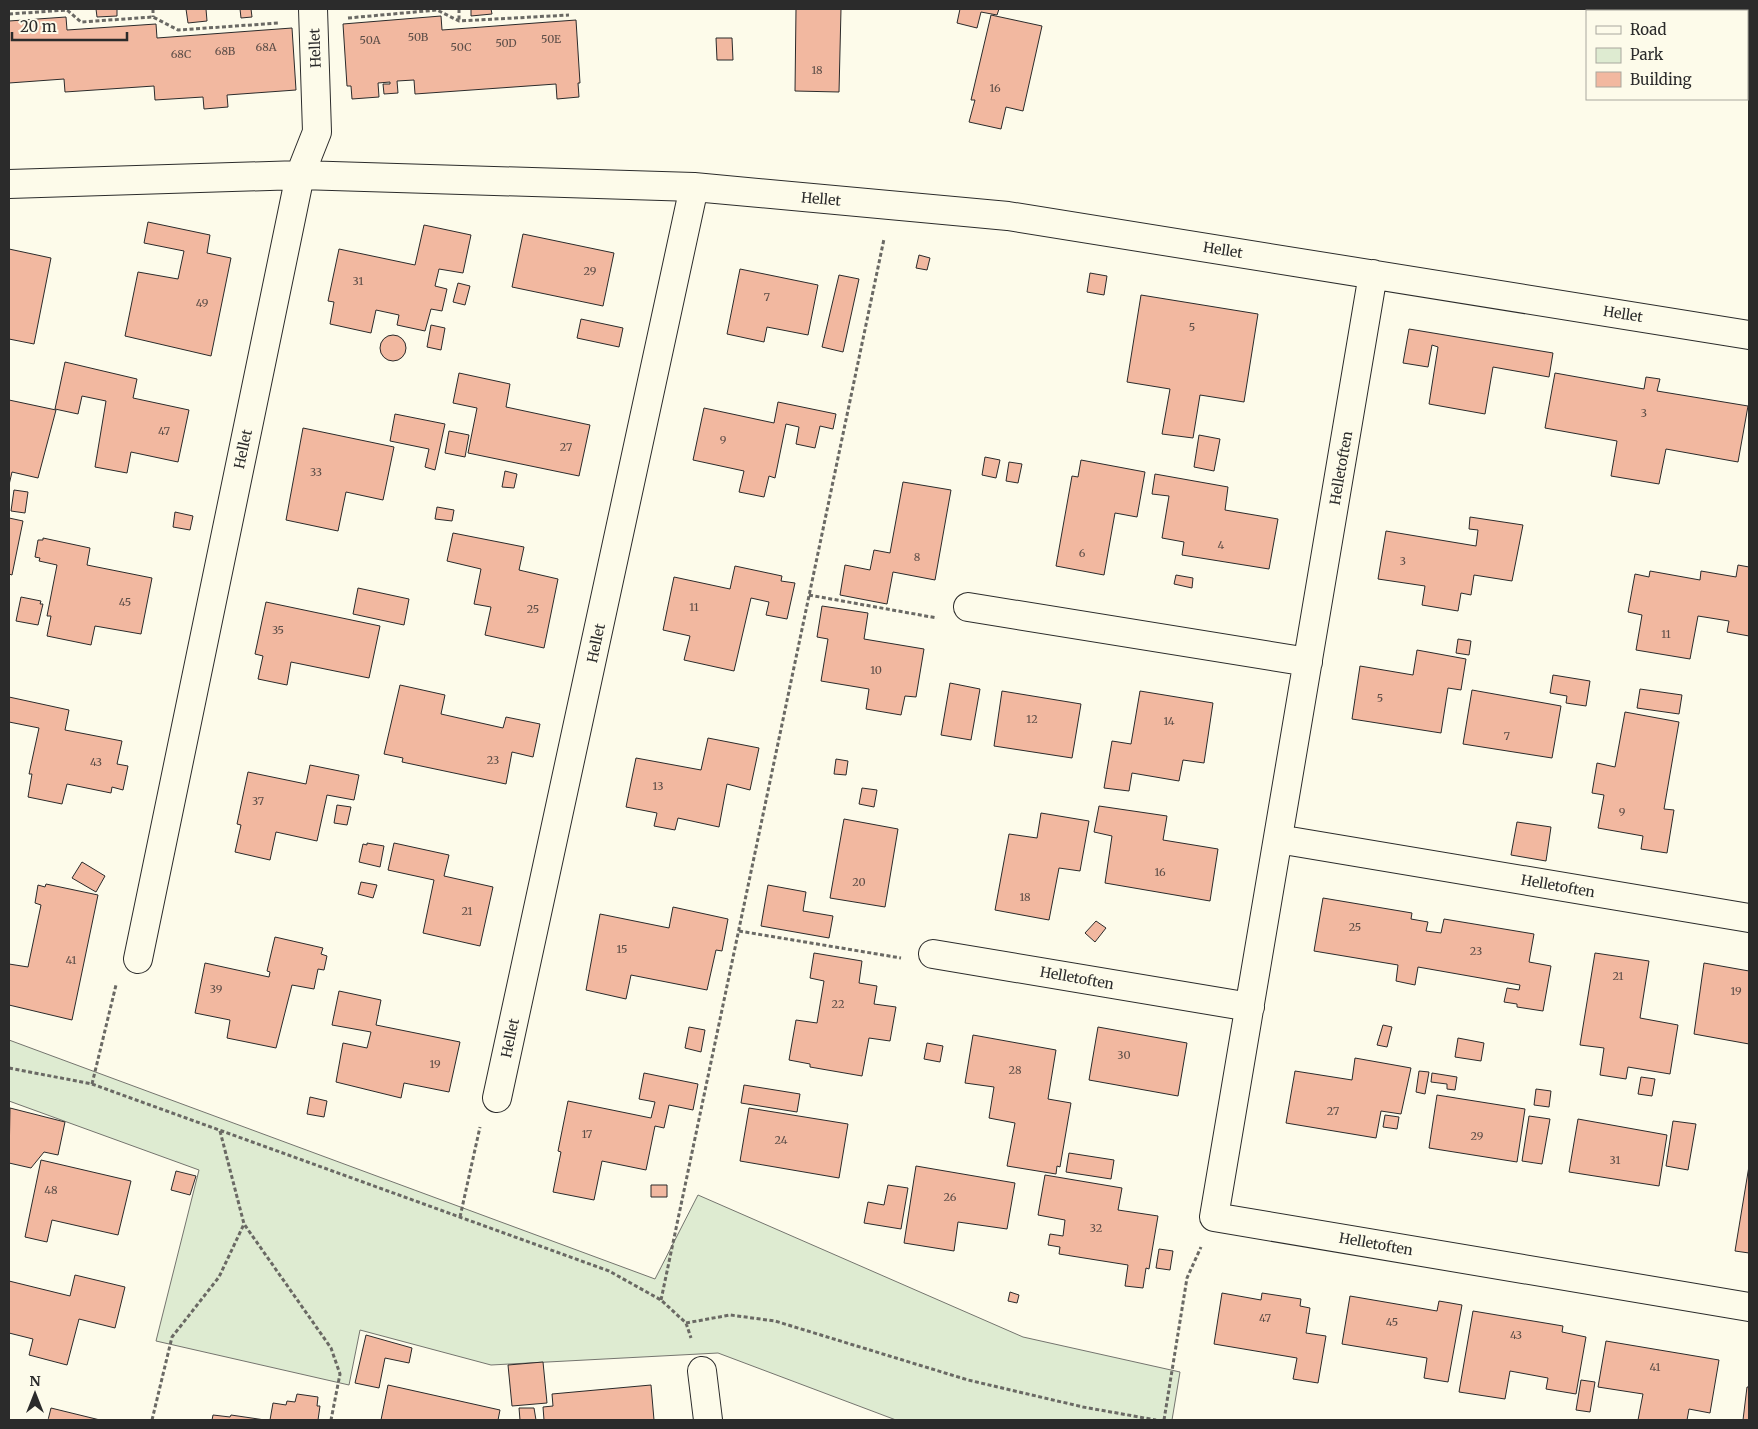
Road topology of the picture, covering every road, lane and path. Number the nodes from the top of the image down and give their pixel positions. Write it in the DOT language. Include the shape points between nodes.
graph roads {
  1 [pos="153,9"];
  2 [pos="313,9"];
  3 [pos="459,9"];
  4 [pos="154,17"];
  5 [pos="459,21"];
  6 [pos="300,175"];
  7 [pos="9,184"];
  8 [pos="694,187"];
  9 [pos="891,205"];
  10 [pos="1373,274"];
  11 [pos="1749,335"];
  12 [pos="809,595"];
  13 [pos="968,607"];
  14 [pos="1308,662"];
  15 [pos="1278,839"];
  16 [pos="1749,918"];
  17 [pos="739,931"];
  18 [pos="933,954"];
  19 [pos="138,959"];
  20 [pos="1250,1007"];
  21 [pos="9,1068"];
  22 [pos="92,1084"];
  23 [pos="498,1098"];
  24 [pos="220,1130"];
  25 [pos="460,1216"];
  26 [pos="1214,1217"];
  27 [pos="244,1224"];
  28 [pos="661,1300"];
  29 [pos="1749,1307"];
  30 [pos="686,1323"];
  31 [pos="702,1371"];
  32 [pos="152,1420"];
  33 [pos="331,1420"];
  34 [pos="708,1420"];
  35 [pos="1156,1420"];
  36 [pos="1164,1420"];
  1 -- 4 [label="path"];
  2 -- 6 [label="street, Hellet" via="317,132"];
  3 -- 5 [label="path"];
  6 -- 7 [label="street, Hellet"];
  6 -- 8 [label="street, Hellet"];
  6 -- 19 [label="street, Hellet"];
  8 -- 9 [label="street, Hellet"];
  8 -- 23 [label="street, Hellet"];
  9 -- 10 [label="street, Hellet" via="1008,216"];
  9 -- 12 [label="path"];
  10 -- 11 [label="street, Hellet"];
  10 -- 14 [label="street, Helletoften"];
  12 -- 13 [label="path" via="954,621"];
  12 -- 17 [label="path"];
  13 -- 14 [label="street"];
  14 -- 15 [label="street, Helletoften"];
  15 -- 16 [label="street, Helletoften"];
  15 -- 20 [label="street, Helletoften"];
  17 -- 18 [label="path" via="908,960"];
  17 -- 28 [label="path"];
  18 -- 20 [label="street, Helletoften"];
  19 -- 22 [label="path" via="120,971"];
  20 -- 26 [label="street, Helletoften"];
  21 -- 22 [label="path"];
  22 -- 24 [label="path"];
  23 -- 25 [label="path" via="484,1108"];
  24 -- 25 [label="path"];
  24 -- 27 [label="path"];
  25 -- 28 [label="path" via="609,1271"];
  26 -- 29 [label="street, Helletoften"];
  26 -- 36 [label="path" via="1187,1278"];
  27 -- 32 [label="path" via="219,1277 172,1337"];
  27 -- 33 [label="path" via="331,1348 340,1374"];
  28 -- 30 [label="path"];
  30 -- 31 [label="path"];
  30 -- 35 [label="path" via="730,1315 775,1321 968,1380"];
  31 -- 34 [label="street"];
}
